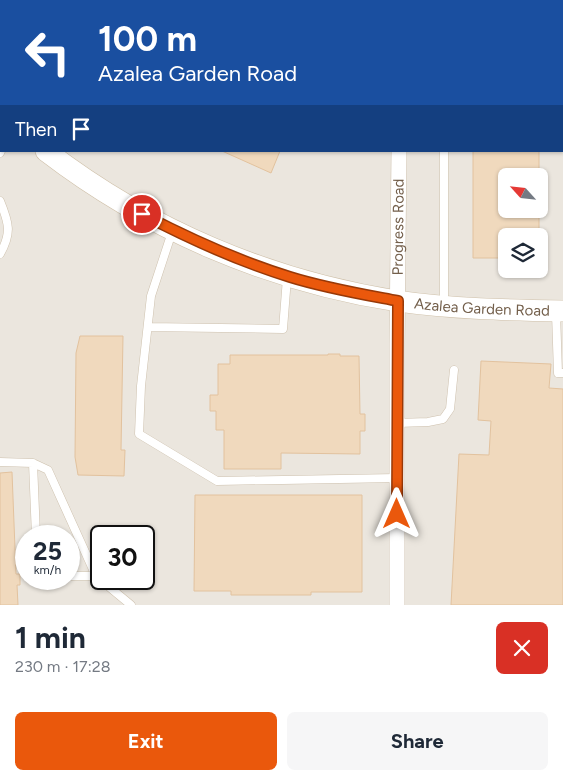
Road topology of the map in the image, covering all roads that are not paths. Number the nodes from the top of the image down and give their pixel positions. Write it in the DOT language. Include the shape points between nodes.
graph roads {
  1 [pos="47,152"];
  2 [pos="399,152"];
  3 [pos="444,152"];
  4 [pos="0,201"];
  5 [pos="172,230"];
  6 [pos="0,254"];
  7 [pos="288,276"];
  8 [pos="398,301"];
  9 [pos="444,306"];
  10 [pos="560,311"];
  11 [pos="148,327"];
  12 [pos="454,370"];
  13 [pos="563,373"];
  14 [pos="397,423"];
  15 [pos="0,462"];
  16 [pos="34,463"];
  17 [pos="397,478"];
  18 [pos="36,525"];
  19 [pos="90,563"];
  20 [pos="113,590"];
  21 [pos="131,605"];
  22 [pos="397,605"];
  1 -- 5 [label="main road, Azalea Garden Road" via="127,206"];
  2 -- 8 [label="street, Progress Road"];
  3 -- 9 [label="lane"];
  4 -- 6 [label="lane" via="8,224 8,235"];
  5 -- 7 [label="main road, Azalea Garden Road" via="218,252"];
  5 -- 11 [label="lane" via="151,296"];
  7 -- 8 [label="main road, Azalea Garden Road"];
  7 -- 11 [label="lane" via="283,329"];
  8 -- 9 [label="main road, Azalea Garden Road"];
  8 -- 14 [label="street, Progress Road"];
  9 -- 10 [label="main road, Azalea Garden Road"];
  10 -- 13 [label="lane" via="558,373"];
  11 -- 17 [label="lane" via="139,434 169,453 217,481"];
  12 -- 14 [label="lane" via="450,409 442,419"];
  14 -- 17 [label="street, Progress Road"];
  15 -- 16 [label="lane"];
  16 -- 18 [label="lane"];
  16 -- 19 [label="lane" via="48,470"];
  17 -- 22 [label="street, Progress Road"];
  20 -- 21 [label="lane"];
}
